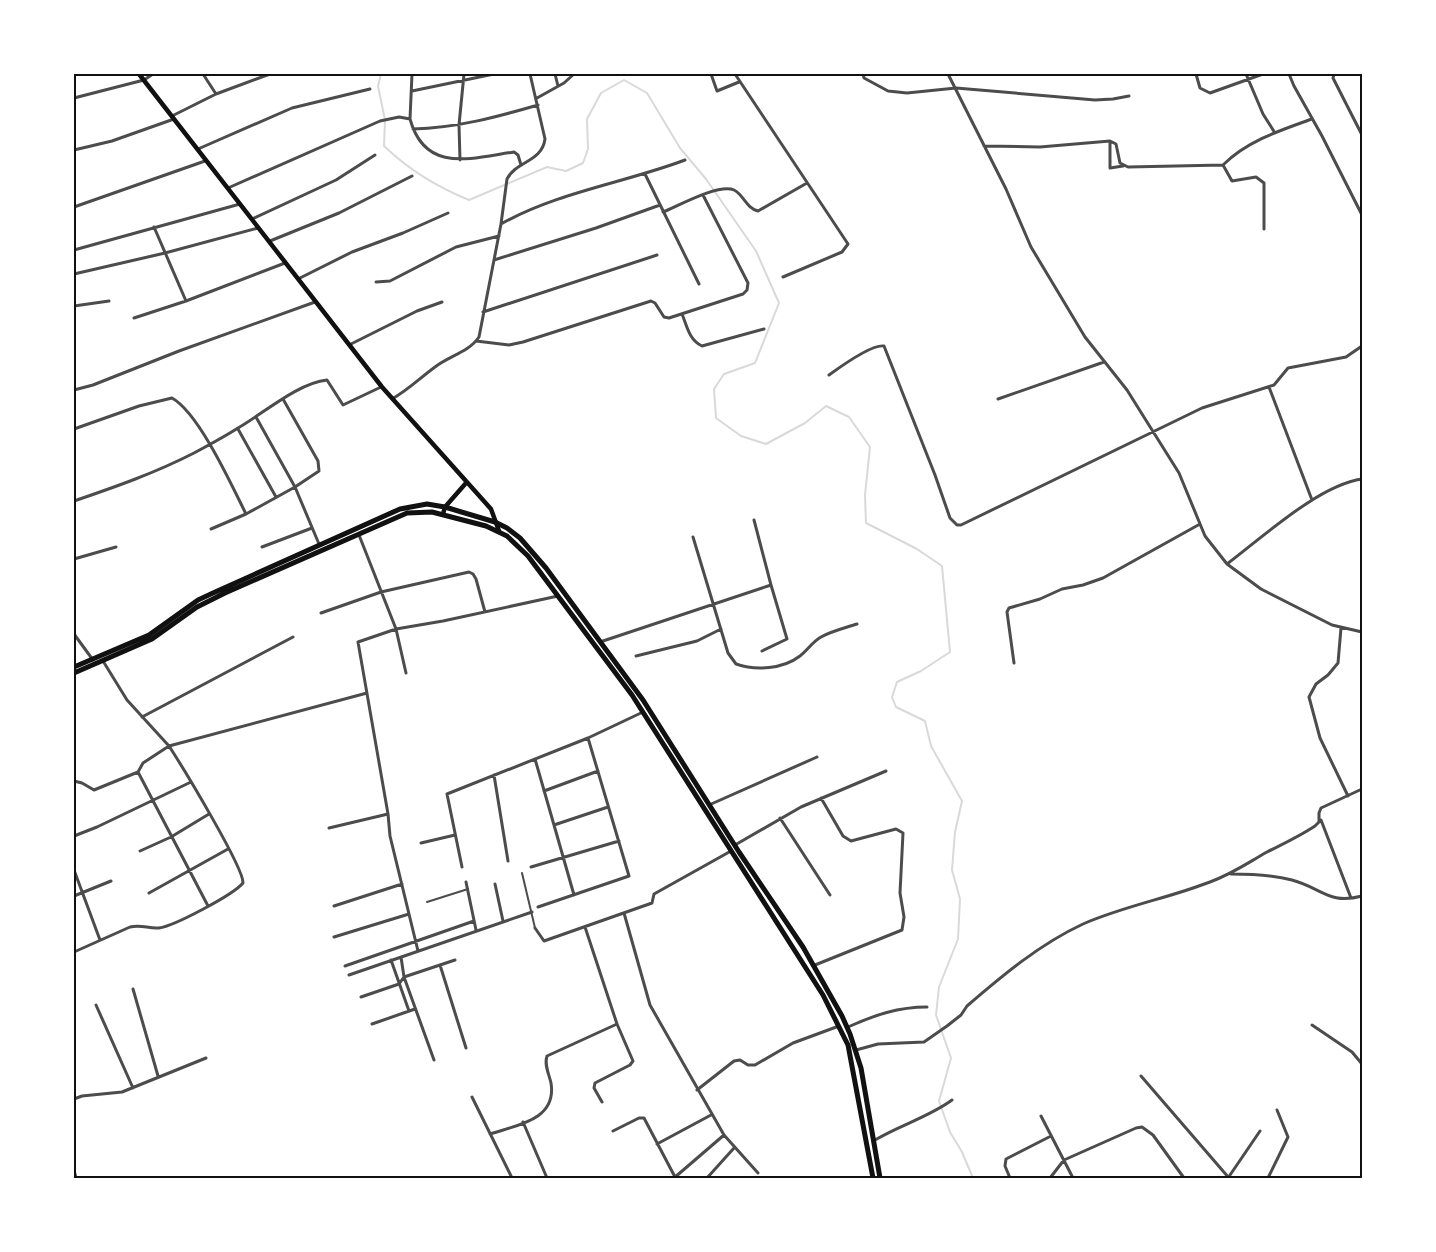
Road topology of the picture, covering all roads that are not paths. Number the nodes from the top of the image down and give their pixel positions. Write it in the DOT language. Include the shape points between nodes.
graph roads {
  1 [pos="139,74"];
  2 [pos="153,74"];
  3 [pos="203,74"];
  4 [pos="270,74"];
  5 [pos="412,74"];
  6 [pos="464,74"];
  7 [pos="494,74"];
  8 [pos="530,74"];
  9 [pos="555,74"];
  10 [pos="574,74"];
  11 [pos="711,74"];
  12 [pos="735,74"];
  13 [pos="863,74"];
  14 [pos="948,74"];
  15 [pos="1196,74"];
  16 [pos="1246,74"];
  17 [pos="1263,74"];
  18 [pos="1289,74"];
  19 [pos="1334,74"];
  20 [pos="1249,79"];
  21 [pos="144,80"];
  22 [pos="464,81"];
  23 [pos="740,81"];
  24 [pos="558,86"];
  25 [pos="956,88"];
  26 [pos="370,89"];
  27 [pos="411,91"];
  28 [pos="216,94"];
  29 [pos="1129,96"];
  30 [pos="74,98"];
  31 [pos="537,98"];
  32 [pos="538,105"];
  33 [pos="173,117"];
  34 [pos="410,118"];
  35 [pos="1312,118"];
  36 [pos="459,125"];
  37 [pos="413,129"];
  38 [pos="1275,133"];
  39 [pos="1362,135"];
  40 [pos="1110,141"];
  41 [pos="984,147"];
  42 [pos="198,149"];
  43 [pos="74,150"];
  44 [pos="375,155"];
  45 [pos="207,160"];
  46 [pos="460,160"];
  47 [pos="685,160"];
  48 [pos="521,165"];
  49 [pos="1223,165"];
  50 [pos="1124,166"];
  51 [pos="645,174"];
  52 [pos="412,176"];
  53 [pos="807,183"];
  54 [pos="228,188"];
  55 [pos="703,195"];
  56 [pos="240,204"];
  57 [pos="660,205"];
  58 [pos="74,207"];
  59 [pos="663,212"];
  60 [pos="448,213"];
  61 [pos="1362,215"];
  62 [pos="252,220"];
  63 [pos="501,224"];
  64 [pos="154,227"];
  65 [pos="258,228"];
  66 [pos="1264,229"];
  67 [pos="499,236"];
  68 [pos="268,242"];
  69 [pos="74,250"];
  70 [pos="165,253"];
  71 [pos="657,255"];
  72 [pos="494,260"];
  73 [pos="285,263"];
  74 [pos="74,274"];
  75 [pos="783,277"];
  76 [pos="298,279"];
  77 [pos="376,282"];
  78 [pos="699,284"];
  79 [pos="109,301"];
  80 [pos="186,301"];
  81 [pos="315,302"];
  82 [pos="442,302"];
  83 [pos="74,306"];
  84 [pos="483,312"];
  85 [pos="682,314"];
  86 [pos="134,318"];
  87 [pos="764,329"];
  88 [pos="476,341"];
  89 [pos="349,345"];
  90 [pos="1362,346"];
  91 [pos="1104,362"];
  92 [pos="829,375"];
  93 [pos="382,387"];
  94 [pos="1269,387"];
  95 [pos="74,390"];
  96 [pos="283,399"];
  97 [pos="392,399"];
  98 [pos="998,399"];
  99 [pos="256,417"];
  100 [pos="74,429"];
  101 [pos="238,429"];
  102 [pos="1154,432"];
  103 [pos="210,444"];
  104 [pos="1362,479"];
  105 [pos="466,483"];
  106 [pos="295,487"];
  107 [pos="276,497"];
  108 [pos="1312,500"];
  109 [pos="74,501"];
  110 [pos="445,507"];
  111 [pos="246,514"];
  112 [pos="443,514"];
  113 [pos="754,520"];
  114 [pos="495,522"];
  115 [pos="1200,524"];
  116 [pos="312,528"];
  117 [pos="211,529"];
  118 [pos="499,531"];
  119 [pos="358,534"];
  120 [pos="693,537"];
  121 [pos="320,546"];
  122 [pos="262,547"];
  123 [pos="116,548"];
  124 [pos="74,559"];
  125 [pos="1227,564"];
  126 [pos="771,585"];
  127 [pos="381,592"];
  128 [pos="558,596"];
  129 [pos="714,604"];
  130 [pos="485,612"];
  131 [pos="321,613"];
  132 [pos="856,624"];
  133 [pos="1341,628"];
  134 [pos="396,629"];
  135 [pos="721,629"];
  136 [pos="1362,632"];
  137 [pos="74,634"];
  138 [pos="292,637"];
  139 [pos="600,642"];
  140 [pos="762,651"];
  141 [pos="636,656"];
  142 [pos="103,661"];
  143 [pos="94,662"];
  144 [pos="1014,663"];
  145 [pos="74,667"];
  146 [pos="74,673"];
  147 [pos="406,673"];
  148 [pos="367,693"];
  149 [pos="643,712"];
  150 [pos="142,717"];
  151 [pos="588,738"];
  152 [pos="169,746"];
  153 [pos="817,757"];
  154 [pos="535,759"];
  155 [pos="598,771"];
  156 [pos="886,771"];
  157 [pos="138,772"];
  158 [pos="494,775"];
  159 [pos="74,781"];
  160 [pos="191,782"];
  161 [pos="1362,789"];
  162 [pos="544,790"];
  163 [pos="1348,796"];
  164 [pos="820,798"];
  165 [pos="152,801"];
  166 [pos="709,805"];
  167 [pos="609,807"];
  168 [pos="209,814"];
  169 [pos="388,814"];
  170 [pos="780,818"];
  171 [pos="1320,819"];
  172 [pos="554,825"];
  173 [pos="329,828"];
  174 [pos="455,835"];
  175 [pos="74,837"];
  176 [pos="171,837"];
  177 [pos="619,841"];
  178 [pos="421,843"];
  179 [pos="733,848"];
  180 [pos="228,849"];
  181 [pos="140,851"];
  182 [pos="563,858"];
  183 [pos="508,861"];
  184 [pos="462,867"];
  185 [pos="531,867"];
  186 [pos="74,870"];
  187 [pos="189,870"];
  188 [pos="522,873"];
  189 [pos="1230,874"];
  190 [pos="111,881"];
  191 [pos="466,882"];
  192 [pos="402,884"];
  193 [pos="495,884"];
  194 [pos="468,889"];
  195 [pos="82,893"];
  196 [pos="149,893"];
  197 [pos="574,895"];
  198 [pos="830,895"];
  199 [pos="74,896"];
  200 [pos="1362,896"];
  201 [pos="1351,899"];
  202 [pos="427,902"];
  203 [pos="208,906"];
  204 [pos="334,906"];
  205 [pos="538,907"];
  206 [pos="532,912"];
  207 [pos="624,913"];
  208 [pos="409,914"];
  209 [pos="474,921"];
  210 [pos="503,921"];
  211 [pos="585,927"];
  212 [pos="535,928"];
  213 [pos="476,931"];
  214 [pos="334,937"];
  215 [pos="100,940"];
  216 [pos="416,942"];
  217 [pos="418,951"];
  218 [pos="74,952"];
  219 [pos="400,957"];
  220 [pos="391,960"];
  221 [pos="455,960"];
  222 [pos="440,965"];
  223 [pos="814,965"];
  224 [pos="345,966"];
  225 [pos="349,975"];
  226 [pos="404,977"];
  227 [pos="399,984"];
  228 [pos="133,989"];
  229 [pos="361,997"];
  230 [pos="96,1005"];
  231 [pos="927,1007"];
  232 [pos="416,1008"];
  233 [pos="409,1011"];
  234 [pos="372,1024"];
  235 [pos="617,1024"];
  236 [pos="1312,1025"];
  237 [pos="839,1026"];
  238 [pos="847,1027"];
  239 [pos="466,1048"];
  240 [pos="856,1050"];
  241 [pos="206,1058"];
  242 [pos="434,1060"];
  243 [pos="1362,1064"];
  244 [pos="158,1076"];
  245 [pos="1141,1076"];
  246 [pos="133,1088"];
  247 [pos="697,1090"];
  248 [pos="472,1097"];
  249 [pos="74,1099"];
  250 [pos="952,1100"];
  251 [pos="602,1102"];
  252 [pos="1277,1110"];
  253 [pos="711,1115"];
  254 [pos="1041,1116"];
  255 [pos="523,1122"];
  256 [pos="612,1131"];
  257 [pos="1260,1131"];
  258 [pos="490,1134"];
  259 [pos="723,1135"];
  260 [pos="1051,1136"];
  261 [pos="873,1141"];
  262 [pos="657,1144"];
  263 [pos="734,1148"];
  264 [pos="1064,1160"];
  265 [pos="74,1170"];
  266 [pos="758,1173"];
  267 [pos="674,1178"];
  268 [pos="1229,1178"];
  269 [pos="76,1179"];
  270 [pos="512,1179"];
  271 [pos="547,1179"];
  272 [pos="556,1179"];
  273 [pos="563,1179"];
  274 [pos="707,1179"];
  275 [pos="873,1179"];
  276 [pos="880,1179"];
  277 [pos="1010,1179"];
  278 [pos="1050,1179"];
  279 [pos="1073,1179"];
  280 [pos="1184,1179"];
  281 [pos="1268,1179"];
  1 -- 21 [label="main road"];
  2 -- 21 [label="street"];
  3 -- 28 [label="street"];
  4 -- 28 [label="street"];
  5 -- 27 [label="street"];
  6 -- 22 [label="street"];
  7 -- 22 [label="street"];
  8 -- 31 [label="street"];
  9 -- 24 [label="street"];
  10 -- 24 [label="street"];
  11 -- 23 [label="street" via="717,91"];
  12 -- 23 [label="street"];
  13 -- 25 [label="street" via="888,91"];
  14 -- 25 [label="street"];
  15 -- 20 [label="street" via="1200,88 1206,92"];
  16 -- 20 [label="street"];
  17 -- 20 [label="street"];
  18 -- 35 [label="street"];
  19 -- 39 [label="street"];
  20 -- 38 [label="street"];
  21 -- 30 [label="street"];
  21 -- 33 [label="main road"];
  22 -- 27 [label="street"];
  22 -- 36 [label="street"];
  23 -- 53 [label="street"];
  24 -- 31 [label="street"];
  25 -- 29 [label="street" via="1095,100"];
  25 -- 41 [label="street"];
  26 -- 42 [label="street" via="292,108"];
  27 -- 34 [label="street"];
  28 -- 33 [label="street"];
  31 -- 32 [label="street"];
  32 -- 36 [label="street"];
  32 -- 48 [label="street" via="544,145"];
  33 -- 42 [label="main road"];
  33 -- 43 [label="street" via="112,141"];
  34 -- 37 [label="street"];
  34 -- 54 [label="street" via="380,120"];
  35 -- 38 [label="street"];
  35 -- 61 [label="street"];
  36 -- 37 [label="street"];
  36 -- 46 [label="street"];
  37 -- 46 [label="street" via="438,156"];
  38 -- 49 [label="street" via="1243,149"];
  40 -- 41 [label="street"];
  40 -- 50 [label="street" via="1116,144"];
  40 -- 50 [label="street" via="1110,168"];
  41 -- 91 [label="street" via="1031,247"];
  42 -- 45 [label="main road"];
  44 -- 62 [label="street" via="336,180"];
  45 -- 54 [label="main road"];
  45 -- 58 [label="street"];
  46 -- 48 [label="street" via="514,152"];
  47 -- 51 [label="street"];
  48 -- 63 [label="street" via="507,179"];
  49 -- 50 [label="street"];
  49 -- 66 [label="street" via="1232,181 1256,177 1264,183"];
  51 -- 57 [label="street"];
  51 -- 63 [label="street" via="557,198"];
  52 -- 68 [label="street" via="339,213"];
  53 -- 55 [label="street" via="758,211 735,190 721,189"];
  53 -- 75 [label="street" via="847,246 842,252"];
  54 -- 56 [label="main road"];
  55 -- 59 [label="street"];
  55 -- 85 [label="street" via="748,287 742,294"];
  56 -- 62 [label="main road"];
  56 -- 64 [label="street"];
  57 -- 59 [label="street"];
  57 -- 72 [label="street"];
  59 -- 78 [label="street"];
  60 -- 76 [label="street"];
  62 -- 65 [label="main road"];
  63 -- 67 [label="street"];
  64 -- 69 [label="street"];
  64 -- 70 [label="street"];
  65 -- 68 [label="main road"];
  65 -- 70 [label="street"];
  67 -- 72 [label="street"];
  67 -- 77 [label="street" via="456,247 390,281"];
  68 -- 73 [label="main road"];
  70 -- 74 [label="street"];
  70 -- 80 [label="street"];
  71 -- 84 [label="street"];
  72 -- 84 [label="street"];
  73 -- 76 [label="main road"];
  73 -- 80 [label="street"];
  76 -- 81 [label="main road"];
  79 -- 83 [label="street"];
  80 -- 86 [label="street"];
  81 -- 89 [label="main road"];
  81 -- 95 [label="street"];
  82 -- 89 [label="street"];
  84 -- 88 [label="street"];
  85 -- 87 [label="street" via="694,342 702,345"];
  85 -- 88 [label="street" via="665,318 651,302 523,342 509,345"];
  88 -- 97 [label="street"];
  89 -- 93 [label="main road"];
  90 -- 94 [label="street" via="1346,357 1288,368"];
  91 -- 98 [label="street"];
  91 -- 102 [label="street"];
  92 -- 102 [label="street" via="884,346 950,518 957,525"];
  93 -- 96 [label="street" via="343,405 325,380"];
  93 -- 97 [label="main road"];
  94 -- 102 [label="street" via="1215,403"];
  94 -- 108 [label="street"];
  96 -- 99 [label="street"];
  96 -- 106 [label="street" via="320,467"];
  97 -- 105 [label="main road"];
  99 -- 101 [label="street"];
  99 -- 106 [label="street"];
  100 -- 103 [label="street" via="172,398"];
  101 -- 103 [label="street"];
  101 -- 107 [label="street"];
  102 -- 115 [label="street" via="1179,472"];
  103 -- 109 [label="street" via="148,475"];
  103 -- 111 [label="street"];
  104 -- 108 [label="street" via="1339,485"];
  105 -- 110 [label="main road"];
  105 -- 114 [label="main road" via="491,509"];
  106 -- 107 [label="street"];
  106 -- 116 [label="street"];
  107 -- 111 [label="street"];
  108 -- 125 [label="street"];
  110 -- 112 [label="main road"];
  110 -- 114 [label="highway"];
  110 -- 121 [label="highway" via="427,504 400,509"];
  111 -- 117 [label="street"];
  112 -- 118 [label="highway"];
  112 -- 119 [label="highway" via="407,513"];
  113 -- 126 [label="street"];
  114 -- 118 [label="main road"];
  114 -- 139 [label="highway" via="520,538 534,553"];
  115 -- 125 [label="street"];
  115 -- 144 [label="street" via="1103,578 1009,608"];
  116 -- 121 [label="street"];
  116 -- 122 [label="street"];
  118 -- 128 [label="highway" via="519,546"];
  119 -- 127 [label="street"];
  119 -- 142 [label="highway" via="218,596 152,639"];
  120 -- 129 [label="street"];
  121 -- 143 [label="highway" via="213,593 148,635"];
  123 -- 124 [label="street"];
  125 -- 133 [label="street" via="1261,589"];
  126 -- 129 [label="street"];
  126 -- 140 [label="street" via="787,639"];
  127 -- 130 [label="street" via="469,572 476,579"];
  127 -- 131 [label="street"];
  127 -- 134 [label="street"];
  128 -- 130 [label="street"];
  128 -- 149 [label="highway"];
  129 -- 135 [label="street"];
  129 -- 139 [label="street"];
  130 -- 134 [label="street"];
  132 -- 135 [label="street" via="824,635 793,660 758,669 733,661"];
  133 -- 136 [label="street"];
  133 -- 163 [label="street" via="1338,663 1316,684 1309,697 1320,738"];
  134 -- 147 [label="street"];
  134 -- 148 [label="street" via="358,642"];
  135 -- 141 [label="street" via="697,641"];
  137 -- 143 [label="street"];
  138 -- 150 [label="street"];
  139 -- 166 [label="highway" via="643,700"];
  142 -- 143 [label="highway"];
  142 -- 150 [label="street"];
  143 -- 145 [label="highway"];
  143 -- 146 [label="highway"];
  148 -- 152 [label="street"];
  148 -- 169 [label="street"];
  149 -- 151 [label="street"];
  149 -- 179 [label="highway"];
  150 -- 152 [label="street"];
  151 -- 154 [label="street"];
  151 -- 155 [label="street"];
  152 -- 157 [label="street" via="142,763"];
  152 -- 160 [label="street"];
  153 -- 166 [label="street"];
  154 -- 158 [label="street"];
  154 -- 162 [label="street"];
  155 -- 162 [label="street"];
  155 -- 167 [label="street"];
  156 -- 164 [label="street"];
  157 -- 159 [label="street" via="94,790"];
  157 -- 165 [label="street"];
  158 -- 174 [label="street" via="447,794"];
  158 -- 183 [label="street"];
  160 -- 165 [label="street"];
  160 -- 168 [label="street"];
  161 -- 163 [label="street"];
  162 -- 172 [label="street"];
  163 -- 171 [label="street" via="1321,808"];
  164 -- 170 [label="street"];
  164 -- 223 [label="street" via="843,836 851,841 901,830 904,837 900,893 904,917 902,930"];
  165 -- 175 [label="street"];
  165 -- 176 [label="street"];
  166 -- 179 [label="highway"];
  167 -- 172 [label="street"];
  167 -- 177 [label="street"];
  168 -- 176 [label="street"];
  168 -- 180 [label="street"];
  169 -- 173 [label="street"];
  169 -- 192 [label="street"];
  170 -- 179 [label="street"];
  170 -- 198 [label="street"];
  171 -- 189 [label="street" via="1313,828"];
  171 -- 201 [label="street"];
  172 -- 182 [label="street"];
  174 -- 178 [label="street"];
  174 -- 184 [label="street"];
  176 -- 181 [label="street"];
  176 -- 187 [label="street"];
  177 -- 182 [label="street"];
  177 -- 197 [label="street" via="629,876"];
  179 -- 207 [label="street" via="654,894 652,903"];
  179 -- 223 [label="highway"];
  179 -- 237 [label="highway"];
  180 -- 187 [label="street"];
  180 -- 203 [label="street" via="243,883"];
  182 -- 185 [label="street"];
  182 -- 197 [label="street"];
  186 -- 195 [label="street"];
  187 -- 196 [label="street"];
  187 -- 203 [label="street"];
  188 -- 206 [label="street"];
  189 -- 201 [label="street" via="1289,879 1335,898"];
  189 -- 240 [label="street" via="1083,924 1024,959 924,1042 878,1044"];
  190 -- 195 [label="street"];
  191 -- 194 [label="street"];
  192 -- 204 [label="street"];
  192 -- 208 [label="street"];
  193 -- 210 [label="street"];
  194 -- 202 [label="street"];
  194 -- 209 [label="street"];
  195 -- 199 [label="street"];
  195 -- 215 [label="street"];
  197 -- 205 [label="street"];
  200 -- 201 [label="street"];
  203 -- 215 [label="street" via="165,926 138,925"];
  206 -- 210 [label="street"];
  206 -- 212 [label="street"];
  207 -- 211 [label="street"];
  207 -- 247 [label="street" via="650,1005"];
  208 -- 214 [label="street"];
  208 -- 216 [label="street"];
  209 -- 213 [label="street"];
  209 -- 216 [label="street"];
  210 -- 213 [label="street"];
  211 -- 212 [label="street" via="544,941"];
  211 -- 235 [label="street"];
  213 -- 217 [label="street"];
  215 -- 218 [label="street"];
  216 -- 217 [label="street"];
  216 -- 224 [label="street"];
  217 -- 219 [label="street"];
  219 -- 220 [label="street"];
  219 -- 226 [label="street"];
  220 -- 225 [label="street"];
  220 -- 227 [label="street"];
  221 -- 222 [label="street"];
  222 -- 226 [label="street"];
  222 -- 239 [label="street"];
  223 -- 238 [label="highway"];
  226 -- 227 [label="street"];
  226 -- 232 [label="street"];
  227 -- 229 [label="street"];
  227 -- 233 [label="street"];
  228 -- 244 [label="street"];
  230 -- 246 [label="street"];
  231 -- 238 [label="street" via="895,1009"];
  232 -- 233 [label="street"];
  232 -- 242 [label="street"];
  233 -- 234 [label="street"];
  235 -- 251 [label="street" via="633,1061 595,1083"];
  235 -- 255 [label="street" via="547,1056 551,1104 543,1113"];
  236 -- 243 [label="street" via="1352,1052"];
  237 -- 247 [label="street" via="794,1043 754,1065 734,1061"];
  237 -- 275 [label="highway" via="854,1068"];
  238 -- 240 [label="highway"];
  240 -- 261 [label="highway"];
  241 -- 244 [label="street"];
  244 -- 246 [label="street"];
  245 -- 268 [label="street"];
  246 -- 249 [label="street"];
  247 -- 253 [label="street"];
  248 -- 258 [label="street"];
  250 -- 261 [label="street"];
  252 -- 281 [label="street" via="1288,1137"];
  253 -- 259 [label="street"];
  253 -- 262 [label="street"];
  254 -- 260 [label="street"];
  255 -- 258 [label="street"];
  255 -- 271 [label="street"];
  256 -- 262 [label="street" via="645,1118"];
  257 -- 268 [label="street"];
  258 -- 270 [label="street"];
  259 -- 263 [label="street"];
  259 -- 267 [label="street"];
  260 -- 264 [label="street"];
  260 -- 277 [label="street" via="1006,1159"];
  261 -- 276 [label="highway"];
  262 -- 267 [label="street"];
  263 -- 266 [label="street"];
  263 -- 274 [label="street"];
  264 -- 278 [label="street"];
  264 -- 279 [label="street"];
  264 -- 280 [label="street" via="1142,1127 1153,1135"];
  265 -- 269 [label="street"];
  272 -- 273 [label="street"];
}
